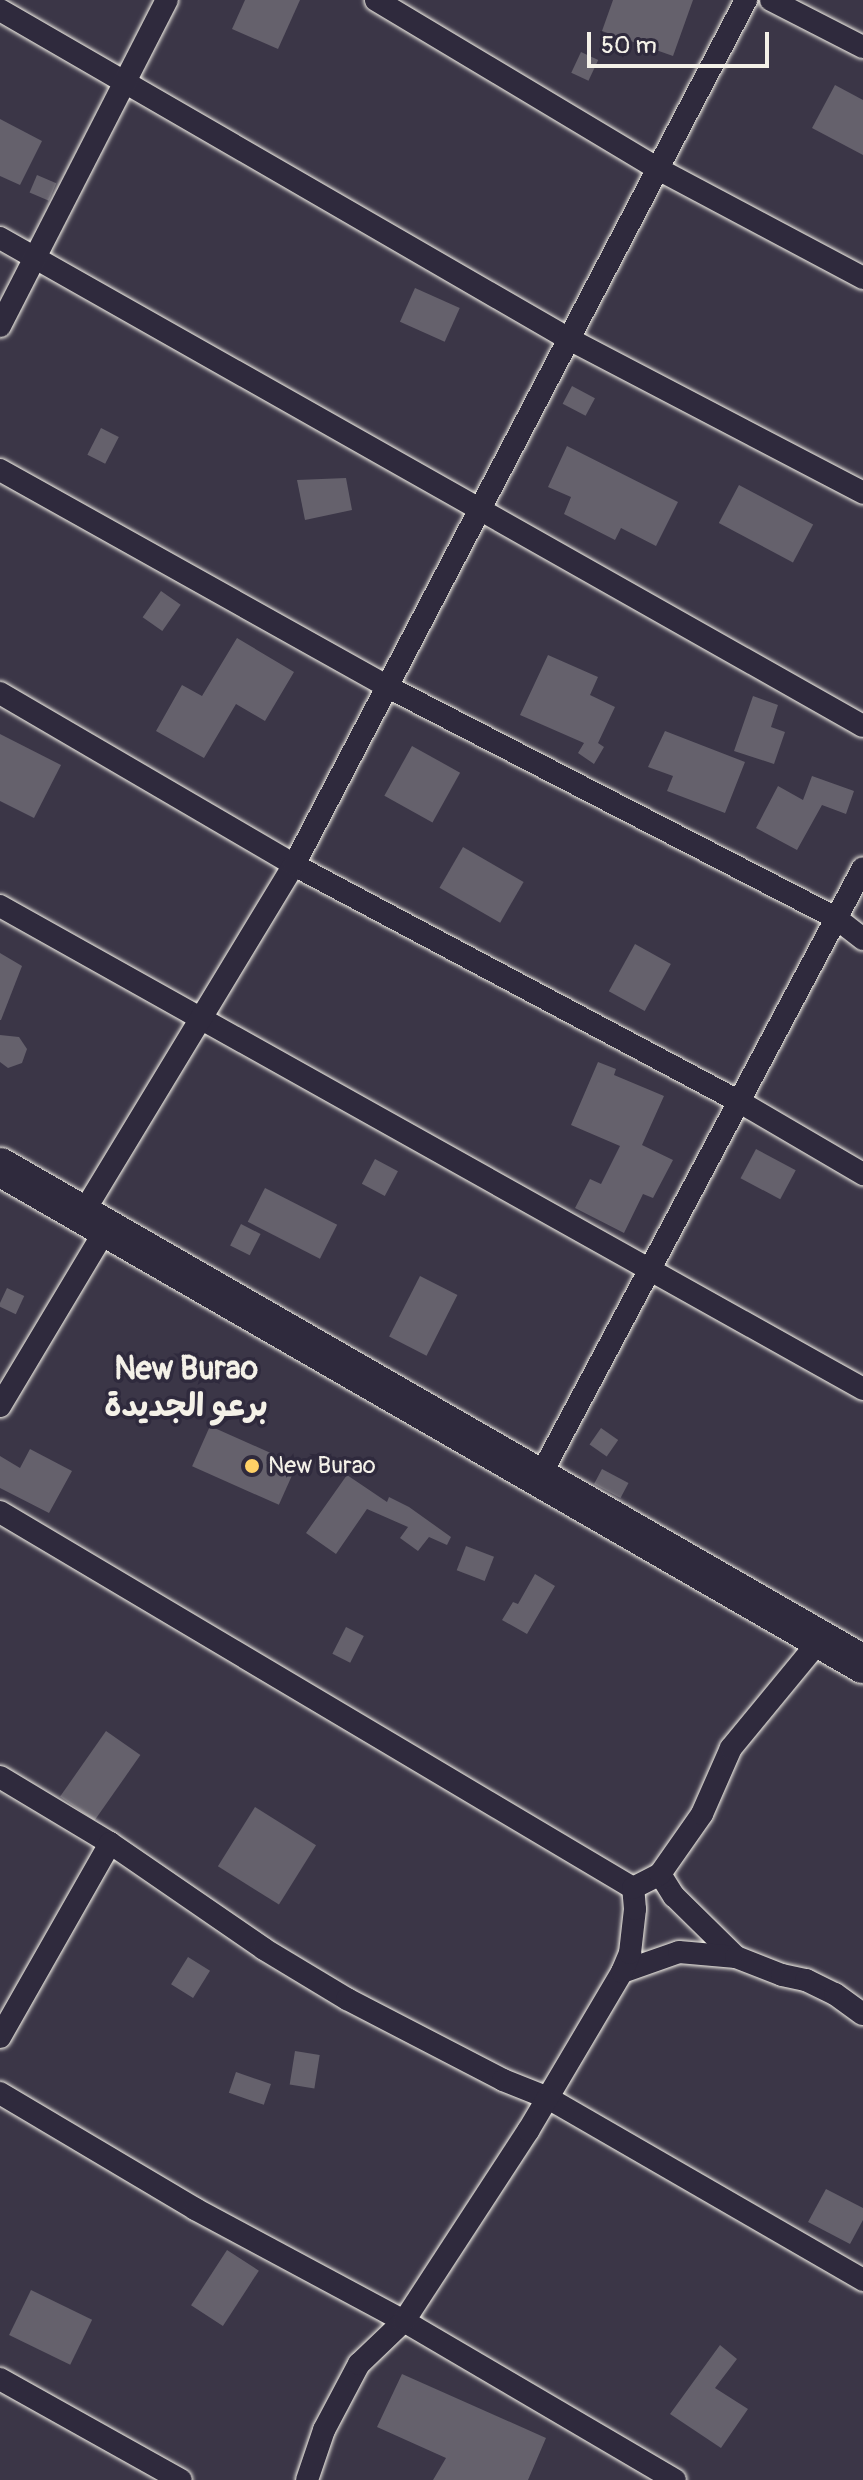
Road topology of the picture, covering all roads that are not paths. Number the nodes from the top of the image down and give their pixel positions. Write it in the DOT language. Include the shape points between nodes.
graph roads {
  1 [pos="167,0"];
  2 [pos="376,0"];
  3 [pos="746,0"];
  4 [pos="771,0"];
  5 [pos="0,10"];
  6 [pos="863,47"];
  7 [pos="124,84"];
  8 [pos="658,169"];
  9 [pos="0,238"];
  10 [pos="34,258"];
  11 [pos="863,278"];
  12 [pos="0,326"];
  13 [pos="569,339"];
  14 [pos="0,470"];
  15 [pos="863,493"];
  16 [pos="481,507"];
  17 [pos="388,687"];
  18 [pos="0,693"];
  19 [pos="863,726"];
  20 [pos="294,865"];
  21 [pos="863,868"];
  22 [pos="0,906"];
  23 [pos="836,918"];
  24 [pos="863,939"];
  25 [pos="201,1019"];
  26 [pos="740,1102"];
  27 [pos="0,1167"];
  28 [pos="863,1174"];
  29 [pos="95,1220"];
  30 [pos="651,1270"];
  31 [pos="863,1389"];
  32 [pos="0,1406"];
  33 [pos="540,1476"];
  34 [pos="0,1512"];
  35 [pos="820,1640"];
  36 [pos="863,1664"];
  37 [pos="0,1777"];
  38 [pos="110,1843"];
  39 [pos="660,1874"];
  40 [pos="633,1888"];
  41 [pos="736,1957"];
  42 [pos="622,1972"];
  43 [pos="863,2014"];
  44 [pos="0,2037"];
  45 [pos="0,2093"];
  46 [pos="548,2098"];
  47 [pos="863,2280"];
  48 [pos="404,2321"];
  49 [pos="0,2379"];
  50 [pos="181,2480"];
  51 [pos="307,2480"];
  52 [pos="675,2480"];
  1 -- 7 [label="street"];
  2 -- 8 [label="street"];
  3 -- 8 [label="street"];
  4 -- 6 [label="street"];
  5 -- 7 [label="street"];
  7 -- 10 [label="street"];
  7 -- 13 [label="street"];
  8 -- 11 [label="street"];
  8 -- 13 [label="street"];
  9 -- 10 [label="street"];
  10 -- 12 [label="street"];
  10 -- 16 [label="street"];
  13 -- 15 [label="street"];
  13 -- 16 [label="street"];
  14 -- 17 [label="street"];
  16 -- 17 [label="street"];
  16 -- 19 [label="street"];
  17 -- 20 [label="street"];
  17 -- 23 [label="street"];
  18 -- 20 [label="street"];
  20 -- 25 [label="street"];
  20 -- 26 [label="street"];
  21 -- 23 [label="street"];
  22 -- 25 [label="street"];
  23 -- 24 [label="street"];
  23 -- 26 [label="street"];
  25 -- 29 [label="street"];
  25 -- 30 [label="street"];
  26 -- 28 [label="street"];
  26 -- 30 [label="street"];
  27 -- 29 [label="highway"];
  29 -- 32 [label="street"];
  29 -- 33 [label="highway"];
  30 -- 31 [label="street"];
  30 -- 33 [label="street"];
  33 -- 35 [label="highway"];
  34 -- 40 [label="street"];
  35 -- 36 [label="highway"];
  35 -- 39 [label="street" via="731,1748 702,1814"];
  37 -- 38 [label="street"];
  38 -- 44 [label="street"];
  38 -- 46 [label="street" via="347,1999"];
  39 -- 40 [label="street"];
  39 -- 41 [label="street" via="674,1896"];
  40 -- 42 [label="street" via="630,1953"];
  41 -- 42 [label="street" via="679,1952"];
  41 -- 43 [label="street" via="806,1980"];
  42 -- 46 [label="street"];
  45 -- 48 [label="street" via="195,2209"];
  46 -- 47 [label="street"];
  46 -- 48 [label="street"];
  48 -- 51 [label="street" via="359,2364 324,2430"];
  48 -- 52 [label="street"];
  49 -- 50 [label="street"];
}
